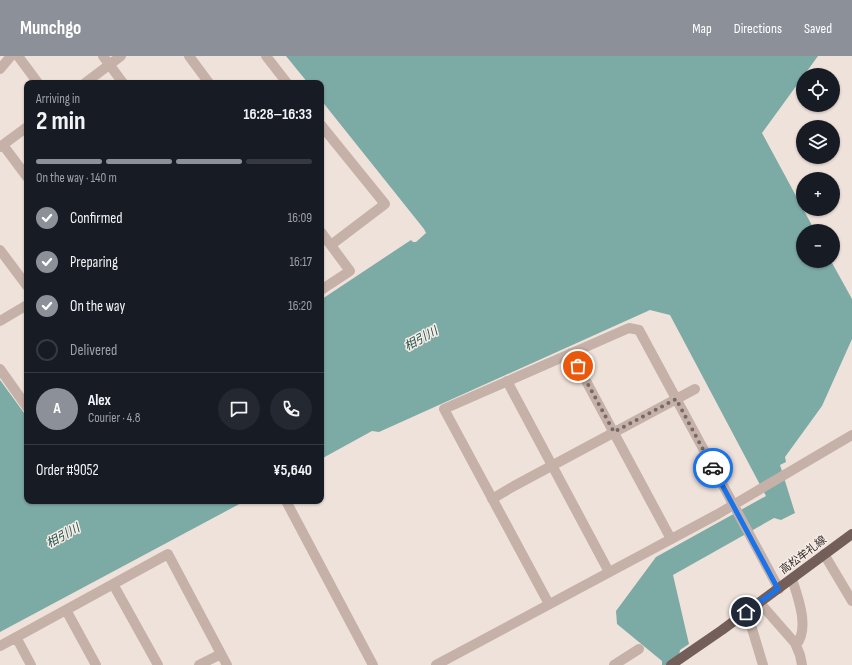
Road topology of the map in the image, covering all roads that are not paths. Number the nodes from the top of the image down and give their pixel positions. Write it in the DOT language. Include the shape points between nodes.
graph roads {
  1 [pos="10,56"];
  2 [pos="18,56"];
  3 [pos="103,56"];
  4 [pos="121,56"];
  5 [pos="188,56"];
  6 [pos="266,56"];
  7 [pos="109,65"];
  8 [pos="0,69"];
  9 [pos="36,80"];
  10 [pos="89,80"];
  11 [pos="121,80"];
  12 [pos="207,80"];
  13 [pos="285,80"];
  14 [pos="24,129"];
  15 [pos="324,129"];
  16 [pos="2,146"];
  17 [pos="24,173"];
  18 [pos="324,236"];
  19 [pos="331,245"];
  20 [pos="0,250"];
  21 [pos="24,282"];
  22 [pos="324,288"];
  23 [pos="24,307"];
  24 [pos="0,321"];
  25 [pos="571,353"];
  26 [pos="0,369"];
  27 [pos="507,381"];
  28 [pos="695,389"];
  29 [pos="676,399"];
  30 [pos="24,402"];
  31 [pos="614,432"];
  32 [pos="852,435"];
  33 [pos="553,466"];
  34 [pos="492,499"];
  35 [pos="288,504"];
  36 [pos="734,508"];
  37 [pos="852,534"];
  38 [pos="671,539"];
  39 [pos="824,554"];
  40 [pos="609,572"];
  41 [pos="792,579"];
  42 [pos="113,584"];
  43 [pos="778,589"];
  44 [pos="852,601"];
  45 [pos="760,602"];
  46 [pos="549,604"];
  47 [pos="66,610"];
  48 [pos="746,612"];
  49 [pos="16,637"];
  50 [pos="796,645"];
  51 [pos="0,646"];
  52 [pos="639,649"];
  53 [pos="221,654"];
  54 [pos="31,665"];
  55 [pos="96,665"];
  56 [pos="158,665"];
  57 [pos="199,665"];
  58 [pos="227,665"];
  59 [pos="373,665"];
  60 [pos="436,665"];
  61 [pos="614,665"];
  62 [pos="671,665"];
  63 [pos="763,665"];
  64 [pos="802,665"];
  1 -- 8 [label="street"];
  2 -- 9 [label="street"];
  3 -- 7 [label="street"];
  4 -- 7 [label="street"];
  5 -- 12 [label="street"];
  6 -- 13 [label="street"];
  7 -- 10 [label="street"];
  7 -- 11 [label="street"];
  14 -- 16 [label="street"];
  15 -- 19 [label="street" via="385,204"];
  16 -- 17 [label="street"];
  18 -- 19 [label="street"];
  19 -- 22 [label="street" via="350,271"];
  20 -- 21 [label="street"];
  23 -- 24 [label="street"];
  25 -- 27 [label="street"];
  25 -- 29 [label="street" via="629,328 639,330"];
  25 -- 31 [label="street"];
  26 -- 30 [label="street"];
  27 -- 33 [label="street"];
  27 -- 34 [label="street" via="444,409"];
  28 -- 29 [label="street"];
  29 -- 31 [label="street"];
  29 -- 36 [label="street"];
  31 -- 33 [label="street"];
  31 -- 38 [label="street"];
  32 -- 36 [label="street" via="760,489"];
  33 -- 34 [label="street"];
  33 -- 40 [label="street"];
  34 -- 46 [label="street"];
  35 -- 59 [label="street"];
  36 -- 38 [label="street"];
  36 -- 43 [label="street"];
  37 -- 39 [label="main road, 高松牟礼線"];
  38 -- 40 [label="street"];
  39 -- 41 [label="main road, 高松牟礼線"];
  39 -- 44 [label="street"];
  40 -- 46 [label="street"];
  41 -- 43 [label="main road, 高松牟礼線"];
  41 -- 50 [label="street" via="800,604 802,624 800,641"];
  42 -- 47 [label="street"];
  42 -- 53 [label="street" via="168,554"];
  42 -- 56 [label="street"];
  43 -- 45 [label="main road, 高松牟礼線"];
  45 -- 48 [label="main road, 高松牟礼線"];
  45 -- 50 [label="street"];
  46 -- 60 [label="street"];
  47 -- 49 [label="street"];
  47 -- 55 [label="street"];
  48 -- 62 [label="main road, 高松牟礼線"];
  48 -- 63 [label="street"];
  49 -- 51 [label="street"];
  49 -- 54 [label="street"];
  50 -- 64 [label="street"];
  52 -- 61 [label="street"];
  53 -- 57 [label="street"];
  53 -- 58 [label="street"];
}
